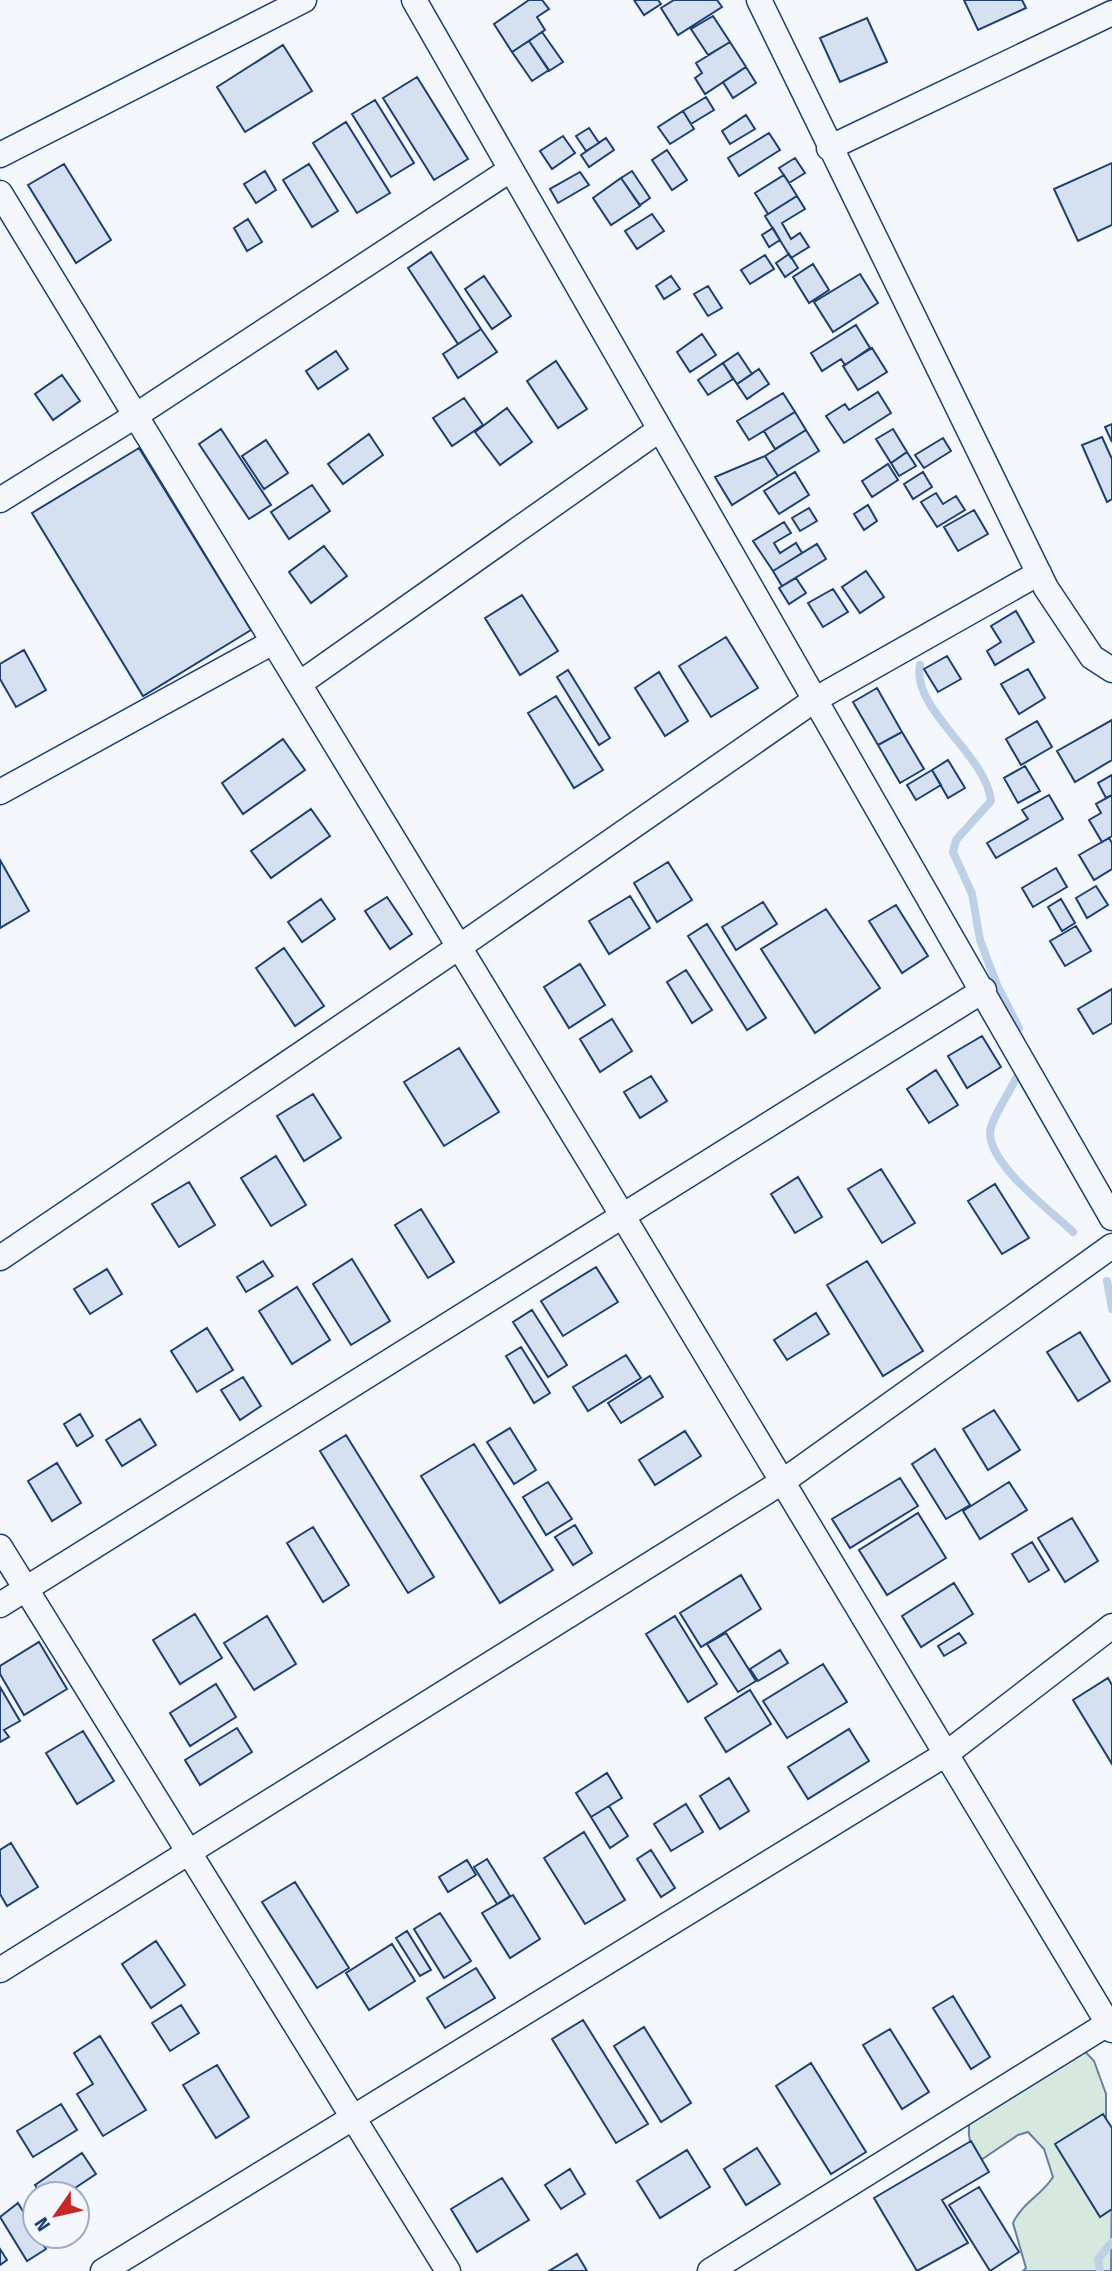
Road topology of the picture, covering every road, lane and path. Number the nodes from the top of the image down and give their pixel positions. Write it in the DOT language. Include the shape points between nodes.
graph roads {
  1 [pos="304,0"];
  2 [pos="414,0"];
  3 [pos="759,0"];
  4 [pos="1112,13"];
  5 [pos="830,148"];
  6 [pos="0,155"];
  7 [pos="510,170"];
  8 [pos="0,194"];
  9 [pos="135,416"];
  10 [pos="659,430"];
  11 [pos="0,500"];
  12 [pos="1039,573"];
  13 [pos="273,642"];
  14 [pos="1112,670"];
  15 [pos="299,684"];
  16 [pos="816,699"];
  17 [pos="0,792"];
  18 [pos="459,947"];
  19 [pos="984,990"];
  20 [pos="1111,1215"];
  21 [pos="622,1216"];
  22 [pos="1112,1246"];
  23 [pos="0,1258"];
  24 [pos="782,1482"];
  25 [pos="0,1546"];
  26 [pos="26,1589"];
  27 [pos="0,1605"];
  28 [pos="1112,1626"];
  29 [pos="946,1754"];
  30 [pos="189,1853"];
  31 [pos="0,1970"];
  32 [pos="1111,2025"];
  33 [pos="353,2118"];
  34 [pos="103,2271"];
  35 [pos="448,2271"];
  36 [pos="710,2271"];
  1 -- 6 [label="street"];
  2 -- 7 [label="street"];
  3 -- 5 [label="street"];
  4 -- 5 [label="street"];
  5 -- 12 [label="street"];
  7 -- 9 [label="street"];
  7 -- 10 [label="street"];
  8 -- 9 [label="street"];
  9 -- 11 [label="street"];
  9 -- 13 [label="street"];
  10 -- 15 [label="street"];
  10 -- 16 [label="street"];
  12 -- 14 [label="street" via="1092,657"];
  12 -- 16 [label="street"];
  13 -- 15 [label="street"];
  13 -- 17 [label="street"];
  15 -- 18 [label="street"];
  16 -- 18 [label="street"];
  16 -- 19 [label="street"];
  18 -- 21 [label="street"];
  18 -- 23 [label="street"];
  19 -- 20 [label="street"];
  19 -- 21 [label="street"];
  21 -- 24 [label="street"];
  21 -- 26 [label="street"];
  22 -- 24 [label="street"];
  24 -- 29 [label="street"];
  24 -- 30 [label="street"];
  25 -- 26 [label="street"];
  26 -- 27 [label="street"];
  26 -- 30 [label="street"];
  28 -- 29 [label="street"];
  29 -- 32 [label="street"];
  29 -- 33 [label="street"];
  30 -- 31 [label="street"];
  30 -- 33 [label="street"];
  32 -- 36 [label="street"];
  33 -- 34 [label="street"];
  33 -- 35 [label="street"];
}
